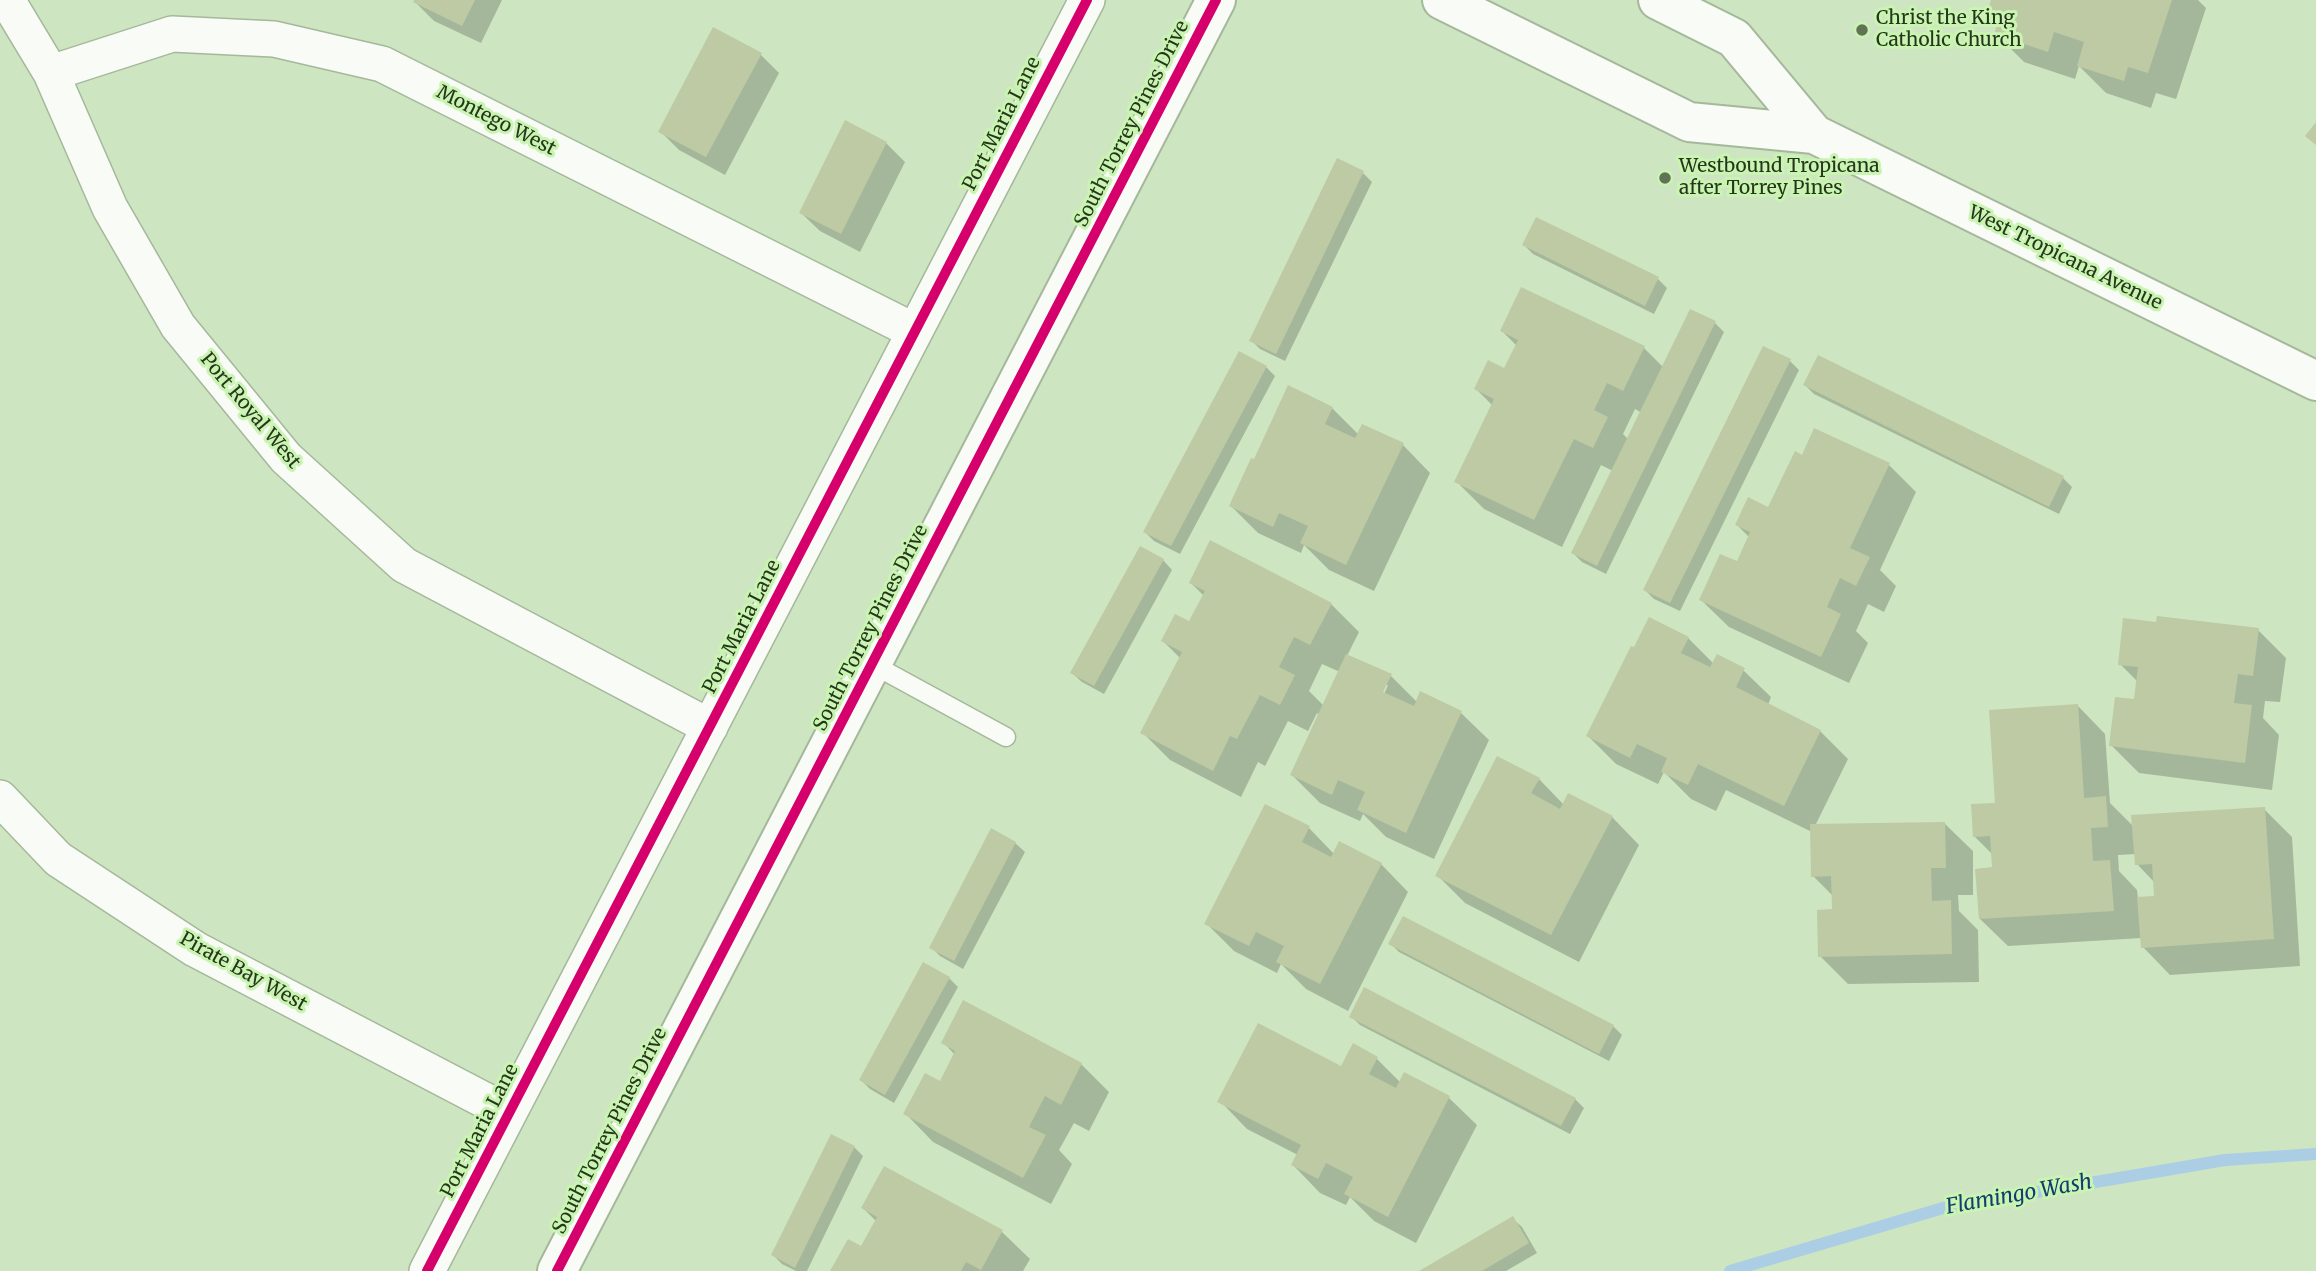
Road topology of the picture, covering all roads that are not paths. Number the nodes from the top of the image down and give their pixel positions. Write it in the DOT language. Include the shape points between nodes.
graph roads {
  1 [pos="7,0"];
  2 [pos="1087,0"];
  3 [pos="1216,0"];
  4 [pos="1442,0"];
  5 [pos="1658,0"];
  6 [pos="51,73"];
  7 [pos="1814,134"];
  8 [pos="915,331"];
  9 [pos="2316,381"];
  10 [pos="872,664"];
  11 [pos="709,727"];
  12 [pos="1006,737"];
  13 [pos="0,798"];
  14 [pos="509,1113"];
  15 [pos="427,1271"];
  16 [pos="557,1271"];
  1 -- 6 [label="street, Port Royal West"];
  2 -- 8 [label="street, Port Maria Lane"];
  3 -- 10 [label="main road, South Torrey Pines Drive"];
  4 -- 7 [label="main road, West Tropicana Avenue" via="1689,122"];
  5 -- 7 [label="main road, West Tropicana Avenue" via="1734,38"];
  6 -- 8 [label="street, Montego West" via="172,34 274,39 382,64"];
  6 -- 11 [label="street, Port Royal West" via="110,208 178,326 286,458 404,565"];
  7 -- 9 [label="main road, West Tropicana Avenue"];
  8 -- 11 [label="street, Port Maria Lane"];
  10 -- 12 [label="lane"];
  10 -- 16 [label="main road, South Torrey Pines Drive"];
  11 -- 14 [label="street, Port Maria Lane"];
  13 -- 14 [label="street, Pirate Bay West" via="58,859 195,949"];
  14 -- 15 [label="street, Port Maria Lane"];
}
